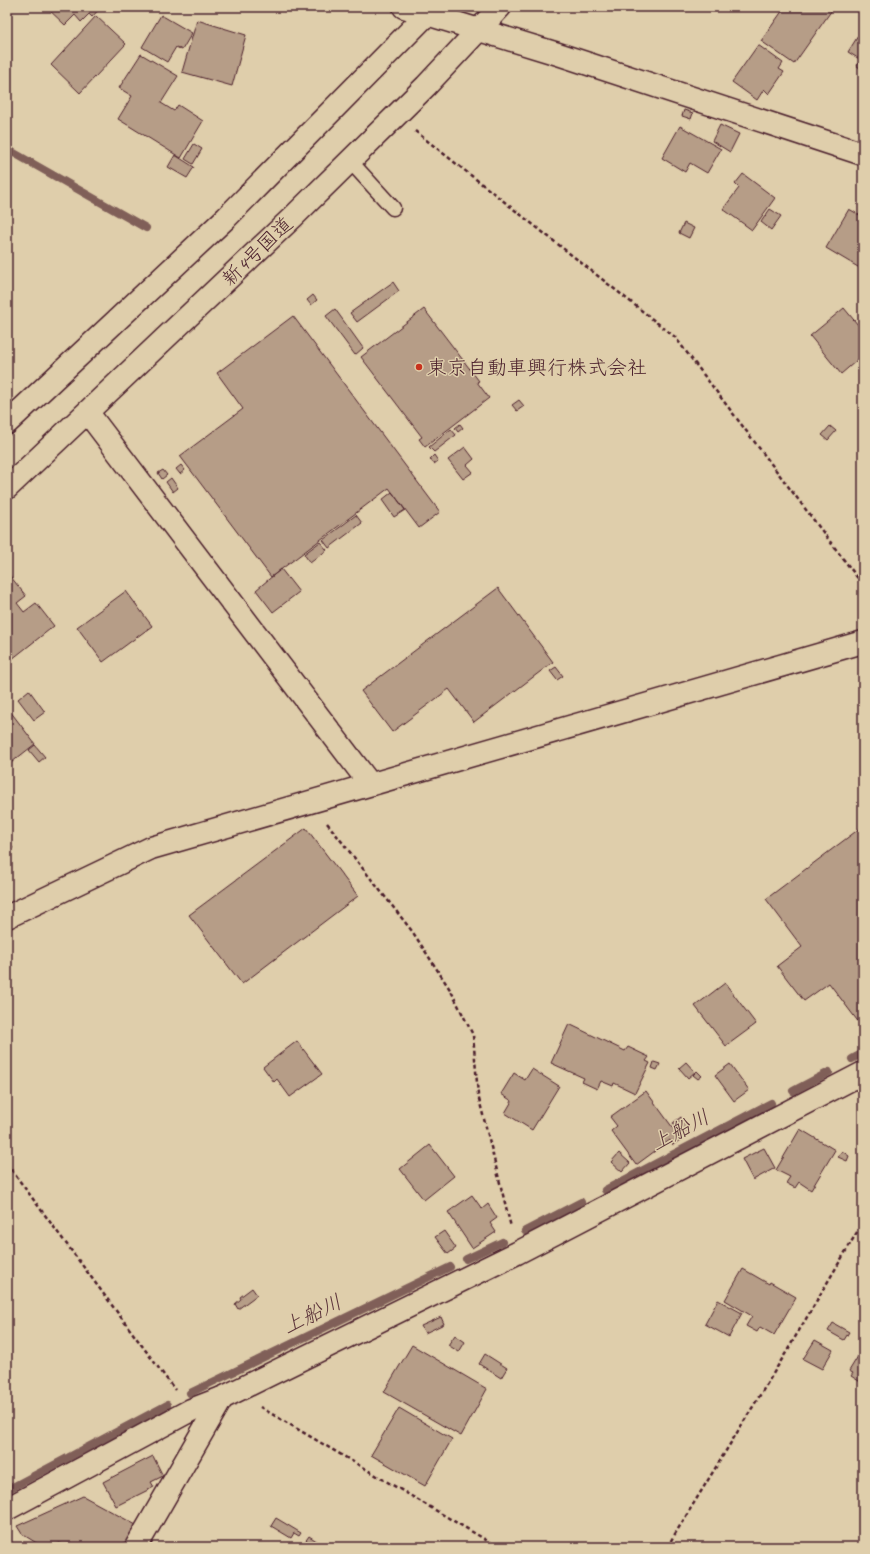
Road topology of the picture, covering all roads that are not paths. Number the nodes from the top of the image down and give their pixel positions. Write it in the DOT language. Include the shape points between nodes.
graph roads {
  1 [pos="404,7"];
  2 [pos="500,7"];
  3 [pos="430,11"];
  4 [pos="478,30"];
  5 [pos="863,154"];
  6 [pos="350,161"];
  7 [pos="393,208"];
  8 [pos="88,412"];
  9 [pos="7,422"];
  10 [pos="7,488"];
  11 [pos="863,642"];
  12 [pos="370,784"];
  13 [pos="7,917"];
  14 [pos="863,1074"];
  15 [pos="227,1394"];
  16 [pos="7,1509"];
  17 [pos="136,1547"];
  1 -- 3 [label="main road"];
  2 -- 4 [label="main road, 新4号国道"];
  3 -- 4 [label="main road"];
  3 -- 9 [label="main road" via="226,218"];
  4 -- 5 [label="main road"];
  4 -- 6 [label="main road, 新4号国道"];
  6 -- 7 [label="lane"];
  6 -- 8 [label="main road, 新4号国道"];
  8 -- 10 [label="main road, 新4号国道"];
  8 -- 12 [label="main road"];
  11 -- 12 [label="main road"];
  12 -- 13 [label="main road" via="151,848"];
  14 -- 15 [label="main road" via="517,1253"];
  15 -- 16 [label="main road" via="191,1410"];
  15 -- 17 [label="main road"];
}
